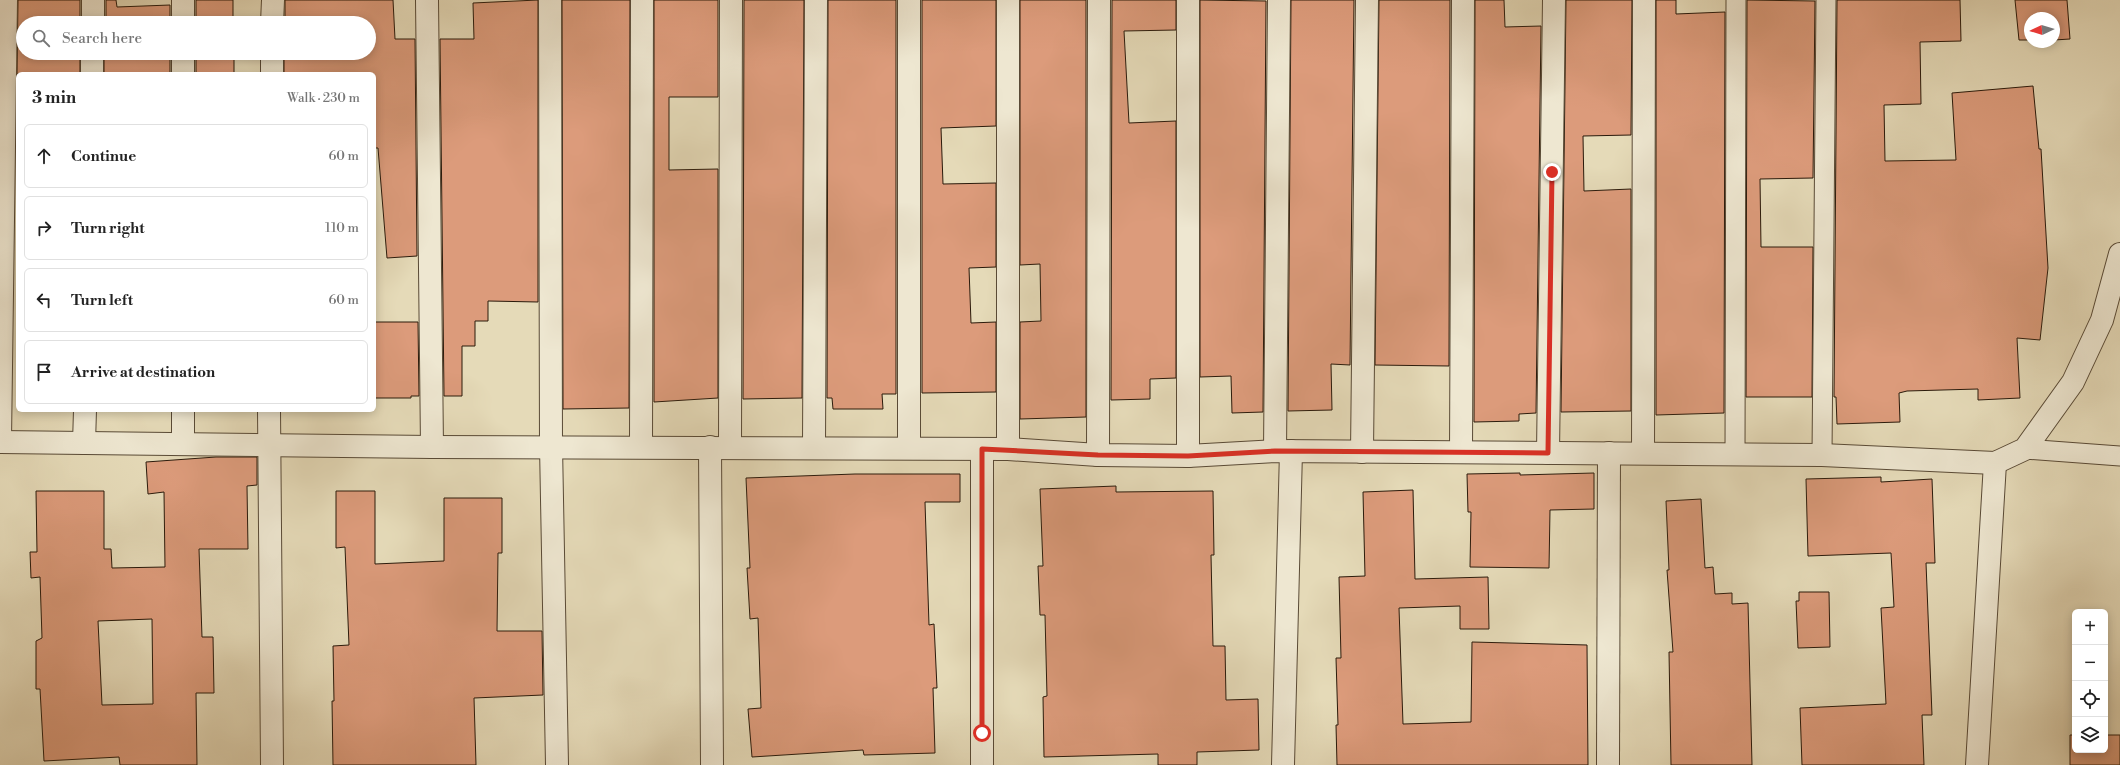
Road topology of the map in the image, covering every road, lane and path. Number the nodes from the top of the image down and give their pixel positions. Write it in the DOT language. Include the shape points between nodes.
graph roads {
  1 [pos="6,0"];
  2 [pos="93,0"];
  3 [pos="183,0"];
  4 [pos="273,0"];
  5 [pos="426,0"];
  6 [pos="550,0"];
  7 [pos="642,0"];
  8 [pos="731,0"];
  9 [pos="816,0"];
  10 [pos="909,0"];
  11 [pos="1008,0"];
  12 [pos="1099,0"];
  13 [pos="1188,0"];
  14 [pos="1279,0"];
  15 [pos="1367,0"];
  16 [pos="1463,0"];
  17 [pos="1554,0"];
  18 [pos="1644,0"];
  19 [pos="1736,0"];
  20 [pos="1826,0"];
  21 [pos="93,16"];
  22 [pos="183,16"];
  23 [pos="272,16"];
  24 [pos="92,60"];
  25 [pos="183,60"];
  26 [pos="272,60"];
  27 [pos="92,72"];
  28 [pos="183,72"];
  29 [pos="272,72"];
  30 [pos="2120,254"];
  31 [pos="85,412"];
  32 [pos="183,412"];
  33 [pos="269,412"];
  34 [pos="0,441"];
  35 [pos="84,443"];
  36 [pos="183,443"];
  37 [pos="268,444"];
  38 [pos="551,446"];
  39 [pos="641,446"];
  40 [pos="432,447"];
  41 [pos="720,447"];
  42 [pos="814,448"];
  43 [pos="909,448"];
  44 [pos="982,449"];
  45 [pos="1008,449"];
  46 [pos="2025,449"];
  47 [pos="1283,451"];
  48 [pos="1362,452"];
  49 [pos="1462,452"];
  50 [pos="1548,453"];
  51 [pos="1609,453"];
  52 [pos="1643,453"];
  53 [pos="1735,454"];
  54 [pos="1098,455"];
  55 [pos="1822,455"];
  56 [pos="1188,456"];
  57 [pos="2120,456"];
  58 [pos="1995,463"];
  59 [pos="272,765"];
  60 [pos="557,765"];
  61 [pos="712,765"];
  62 [pos="982,765"];
  63 [pos="1283,765"];
  64 [pos="1608,765"];
  65 [pos="1977,765"];
  1 -- 34 [label="street"];
  2 -- 21 [label="street"];
  3 -- 22 [label="street"];
  4 -- 23 [label="street"];
  5 -- 40 [label="street"];
  6 -- 38 [label="street"];
  7 -- 39 [label="street"];
  8 -- 41 [label="street"];
  9 -- 42 [label="street"];
  10 -- 43 [label="street"];
  11 -- 45 [label="street"];
  12 -- 54 [label="street"];
  13 -- 56 [label="street"];
  14 -- 47 [label="street"];
  15 -- 48 [label="street"];
  16 -- 49 [label="street"];
  17 -- 50 [label="street"];
  18 -- 52 [label="street"];
  19 -- 53 [label="lane"];
  20 -- 55 [label="lane"];
  24 -- 27 [label="street"];
  25 -- 28 [label="street"];
  26 -- 29 [label="street"];
  30 -- 46 [label="street" via="2102,320 2074,382"];
  31 -- 35 [label="street"];
  32 -- 36 [label="street"];
  33 -- 37 [label="street"];
  34 -- 35 [label="street"];
  35 -- 36 [label="street"];
  36 -- 37 [label="street"];
  37 -- 40 [label="street"];
  37 -- 59 [label="street"];
  38 -- 39 [label="street"];
  38 -- 40 [label="street"];
  38 -- 60 [label="street"];
  39 -- 41 [label="street"];
  41 -- 42 [label="street"];
  41 -- 61 [label="street"];
  42 -- 43 [label="street"];
  43 -- 44 [label="street"];
  44 -- 45 [label="street"];
  44 -- 62 [label="street"];
  45 -- 54 [label="street"];
  46 -- 57 [label="lane"];
  46 -- 58 [label="street"];
  47 -- 48 [label="street"];
  47 -- 56 [label="street"];
  47 -- 63 [label="street"];
  48 -- 49 [label="street"];
  49 -- 50 [label="street"];
  50 -- 51 [label="street"];
  51 -- 52 [label="street"];
  51 -- 64 [label="street"];
  52 -- 53 [label="street"];
  53 -- 55 [label="street"];
  54 -- 56 [label="street"];
  55 -- 58 [label="street"];
  58 -- 65 [label="street"];
}
